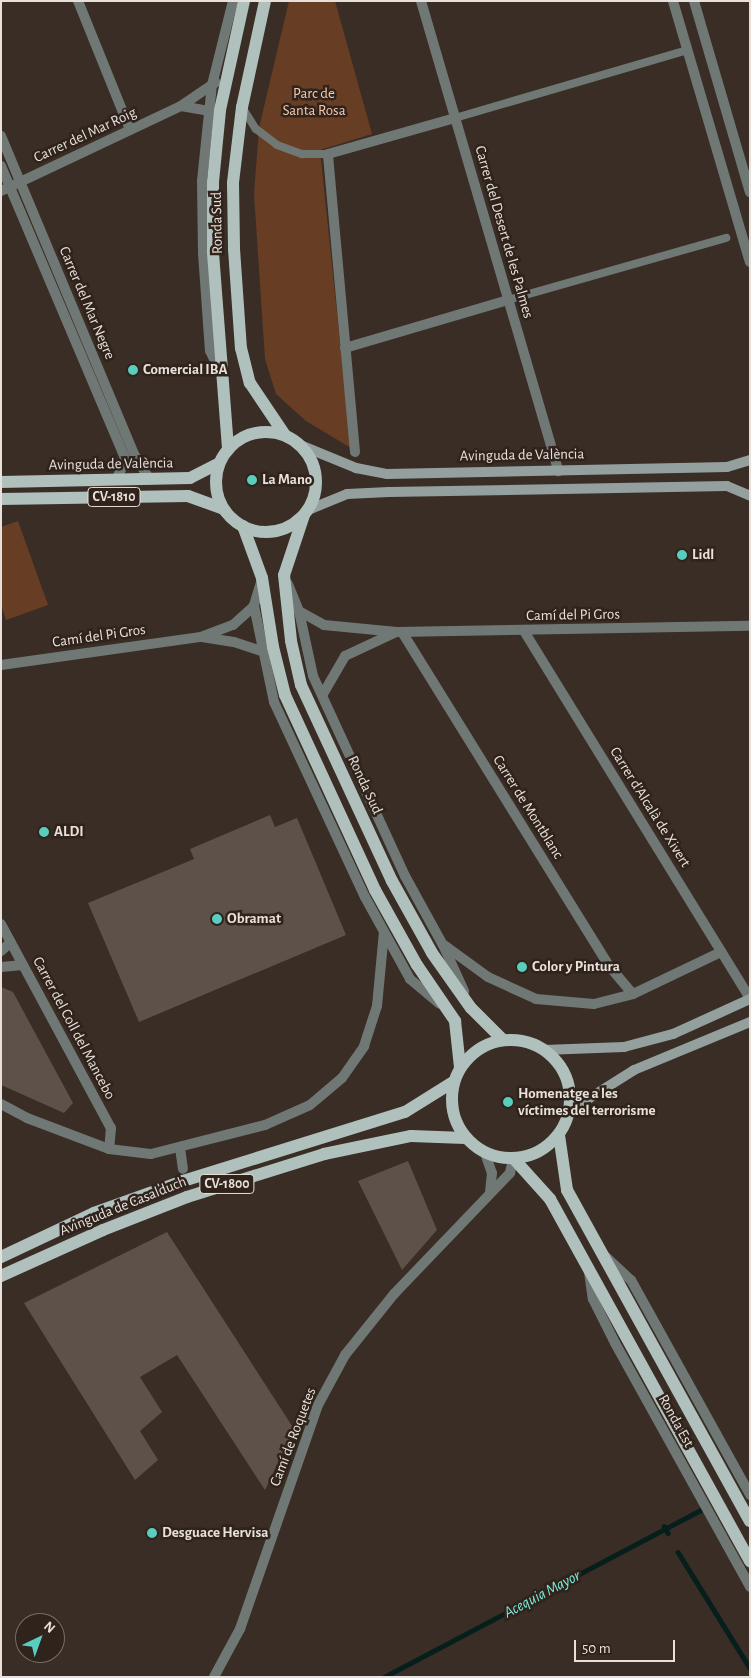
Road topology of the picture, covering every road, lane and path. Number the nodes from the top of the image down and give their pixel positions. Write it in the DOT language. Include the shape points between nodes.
graph roads {
  1 [pos="78,1"];
  2 [pos="233,1"];
  3 [pos="244,1"];
  4 [pos="265,1"];
  5 [pos="421,1"];
  6 [pos="673,1"];
  7 [pos="694,1"];
  8 [pos="687,50"];
  9 [pos="226,76"];
  10 [pos="212,85"];
  11 [pos="181,106"];
  12 [pos="242,107"];
  13 [pos="209,111"];
  14 [pos="455,118"];
  15 [pos="130,130"];
  16 [pos="1,136"];
  17 [pos="328,154"];
  18 [pos="1,166"];
  19 [pos="21,182"];
  20 [pos="6,189"];
  21 [pos="750,192"];
  22 [pos="726,238"];
  23 [pos="750,262"];
  24 [pos="508,300"];
  25 [pos="345,348"];
  26 [pos="225,383"];
  27 [pos="285,435"];
  28 [pos="300,445"];
  29 [pos="228,448"];
  30 [pos="356,452"];
  31 [pos="750,460"];
  32 [pos="219,463"];
  33 [pos="558,471"];
  34 [pos="116,480"];
  35 [pos="150,480"];
  36 [pos="1,482"];
  37 [pos="750,496"];
  38 [pos="1,499"];
  39 [pos="223,509"];
  40 [pos="306,512"];
  41 [pos="242,526"];
  42 [pos="284,575"];
  43 [pos="262,578"];
  44 [pos="254,606"];
  45 [pos="300,612"];
  46 [pos="750,626"];
  47 [pos="524,631"];
  48 [pos="399,632"];
  49 [pos="201,637"];
  50 [pos="261,651"];
  51 [pos="1,665"];
  52 [pos="323,694"];
  53 [pos="1,924"];
  54 [pos="384,932"];
  55 [pos="11,942"];
  56 [pos="443,944"];
  57 [pos="1,951"];
  58 [pos="721,952"];
  59 [pos="23,965"];
  60 [pos="1,967"];
  61 [pos="633,994"];
  62 [pos="750,999"];
  63 [pos="441,1004"];
  64 [pos="471,1008"];
  65 [pos="750,1022"];
  66 [pos="503,1040"];
  67 [pos="544,1050"];
  68 [pos="460,1067"];
  69 [pos="453,1082"];
  70 [pos="1,1104"];
  71 [pos="570,1111"];
  72 [pos="559,1135"];
  73 [pos="465,1138"];
  74 [pos="180,1148"];
  75 [pos="109,1149"];
  76 [pos="485,1153"];
  77 [pos="514,1159"];
  78 [pos="183,1169"];
  79 [pos="490,1193"];
  80 [pos="603,1254"];
  81 [pos="1,1257"];
  82 [pos="588,1266"];
  83 [pos="1,1276"];
  84 [pos="750,1495"];
  85 [pos="750,1520"];
  86 [pos="750,1561"];
  87 [pos="750,1587"];
  88 [pos="214,1677"];
  1 -- 15 [label="street"];
  2 -- 10 [label="street, Ronda Sud"];
  3 -- 9 [label="main road, Ronda Sud"];
  4 -- 12 [label="main road, Ronda Sud"];
  5 -- 14 [label="street, Carrer del Desert de les Palmes"];
  6 -- 8 [label="street"];
  7 -- 21 [label="street"];
  8 -- 14 [label="street"];
  8 -- 23 [label="street"];
  9 -- 10 [label="street, Carrer del Mar Roig"];
  9 -- 26 [label="main road, Ronda Sud" via="213,182 213,252"];
  10 -- 11 [label="street, Carrer del Mar Roig"];
  10 -- 13 [label="street, Ronda Sud"];
  11 -- 13 [label="street"];
  11 -- 15 [label="street, Carrer del Mar Roig"];
  12 -- 17 [label="street" via="256,129 277,146 302,154"];
  12 -- 27 [label="main road, Ronda Sud" via="233,183 241,348 250,383"];
  13 -- 26 [label="street, Ronda Sud" via="202,181 203,253 210,351"];
  14 -- 17 [label="street"];
  14 -- 24 [label="street, Carrer del Desert de les Palmes"];
  15 -- 19 [label="street, Carrer del Mar Roig"];
  16 -- 19 [label="street, Carrer del Mar Negre"];
  17 -- 25 [label="street"];
  18 -- 20 [label="street, Carrer del Mar Negre"];
  19 -- 20 [label="street, Carrer del Mar Roig"];
  19 -- 35 [label="street, Carrer del Mar Negre" via="135,456"];
  20 -- 34 [label="street, Carrer del Mar Negre" via="126,460"];
  22 -- 24 [label="street"];
  24 -- 25 [label="street"];
  24 -- 33 [label="street, Carrer del Desert de les Palmes"];
  25 -- 30 [label="street"];
  26 -- 29 [label="main road, Ronda Sud"];
  27 -- 28 [label="main road"];
  27 -- 29 [label="main road" via="265,431 252,434"];
  28 -- 33 [label="main road, Avinguda de València" via="356,468 387,474"];
  28 -- 40 [label="main road" via="313,464 316,488"];
  29 -- 32 [label="main road"];
  31 -- 33 [label="main road, Avinguda de València" via="727,467"];
  32 -- 35 [label="main road, Avinguda de València" via="190,478"];
  32 -- 39 [label="main road" via="216,487"];
  34 -- 35 [label="main road, Avinguda de València / CV-1810"];
  34 -- 36 [label="main road, Avinguda de València / CV-1810"];
  37 -- 40 [label="main road" via="727,486 389,492 347,494"];
  38 -- 39 [label="main road, CV-1810" via="188,496"];
  39 -- 41 [label="main road"];
  40 -- 41 [label="main road" via="286,528 264,532"];
  40 -- 42 [label="main road, Ronda Sud"];
  41 -- 43 [label="main road"];
  42 -- 45 [label="street"];
  42 -- 64 [label="main road, Ronda Sud" via="291,641 300,685 392,881 432,953"];
  43 -- 44 [label="street"];
  43 -- 63 [label="main road" via="273,647 285,695 375,890"];
  44 -- 49 [label="street, Camí del Pi Gros" via="233,625"];
  44 -- 50 [label="street"];
  45 -- 48 [label="street, Camí del Pi Gros" via="324,624"];
  45 -- 52 [label="street" via="313,676"];
  46 -- 47 [label="street, Camí del Pi Gros"];
  47 -- 48 [label="street, Camí del Pi Gros"];
  47 -- 58 [label="street, Carrer d'Alcalà de Xivert"];
  48 -- 52 [label="street, Camí del Pi Gros" via="345,656"];
  48 -- 61 [label="street, Carrer de Montblanc" via="610,967"];
  49 -- 50 [label="street, Camí del Pi Gros" via="234,642"];
  49 -- 51 [label="street, Camí del Pi Gros"];
  50 -- 54 [label="street" via="274,702"];
  52 -- 56 [label="street" via="404,876"];
  53 -- 55 [label="street, Carrer del Coll del Mancebo"];
  54 -- 63 [label="street" via="410,979"];
  54 -- 74 [label="street" via="377,1006 364,1046 342,1078 310,1105 265,1125"];
  55 -- 57 [label="street"];
  55 -- 59 [label="street, Carrer del Coll del Mancebo"];
  56 -- 61 [label="street" via="488,976 536,999 594,1004"];
  56 -- 64 [label="street"];
  58 -- 61 [label="street"];
  58 -- 62 [label="street, Carrer d'Alcalà de Xivert"];
  59 -- 60 [label="street"];
  59 -- 75 [label="street, Carrer del Coll del Mancebo" via="111,1128"];
  62 -- 67 [label="main road" via="673,1034 624,1047"];
  63 -- 68 [label="main road" via="455,1021"];
  64 -- 66 [label="main road, Ronda Sud"];
  65 -- 71 [label="main road" via="634,1070"];
  66 -- 67 [label="main road" via="521,1041"];
  66 -- 68 [label="main road" via="478,1050"];
  67 -- 71 [label="main road" via="564,1074 570,1088"];
  68 -- 69 [label="main road"];
  69 -- 73 [label="main road" via="452,1110"];
  69 -- 81 [label="main road, Avinguda de Casalduch / CV-1800" via="405,1112 183,1180 94,1213"];
  70 -- 75 [label="street" via="27,1118"];
  71 -- 72 [label="main road"];
  72 -- 77 [label="main road" via="538,1153"];
  72 -- 80 [label="main road, Ronda Est" via="567,1190"];
  73 -- 76 [label="main road"];
  73 -- 83 [label="main road, Avinguda de Casalduch / CV-1800" via="412,1136 324,1154 187,1197"];
  74 -- 75 [label="street" via="151,1154"];
  74 -- 78 [label="street"];
  76 -- 77 [label="main road"];
  76 -- 79 [label="street" via="492,1173"];
  77 -- 79 [label="street, Camí de Roquetes" via="510,1173"];
  77 -- 82 [label="main road, Ronda Est" via="550,1199"];
  79 -- 88 [label="street, Camí de Roquetes" via="468,1220 394,1294 344,1355 318,1405 240,1629"];
  80 -- 84 [label="street, Ronda Est" via="631,1280"];
  80 -- 85 [label="main road, Ronda Est"];
  82 -- 86 [label="main road, Ronda Est"];
  82 -- 87 [label="street, Ronda Est" via="593,1299 615,1343"];
}
